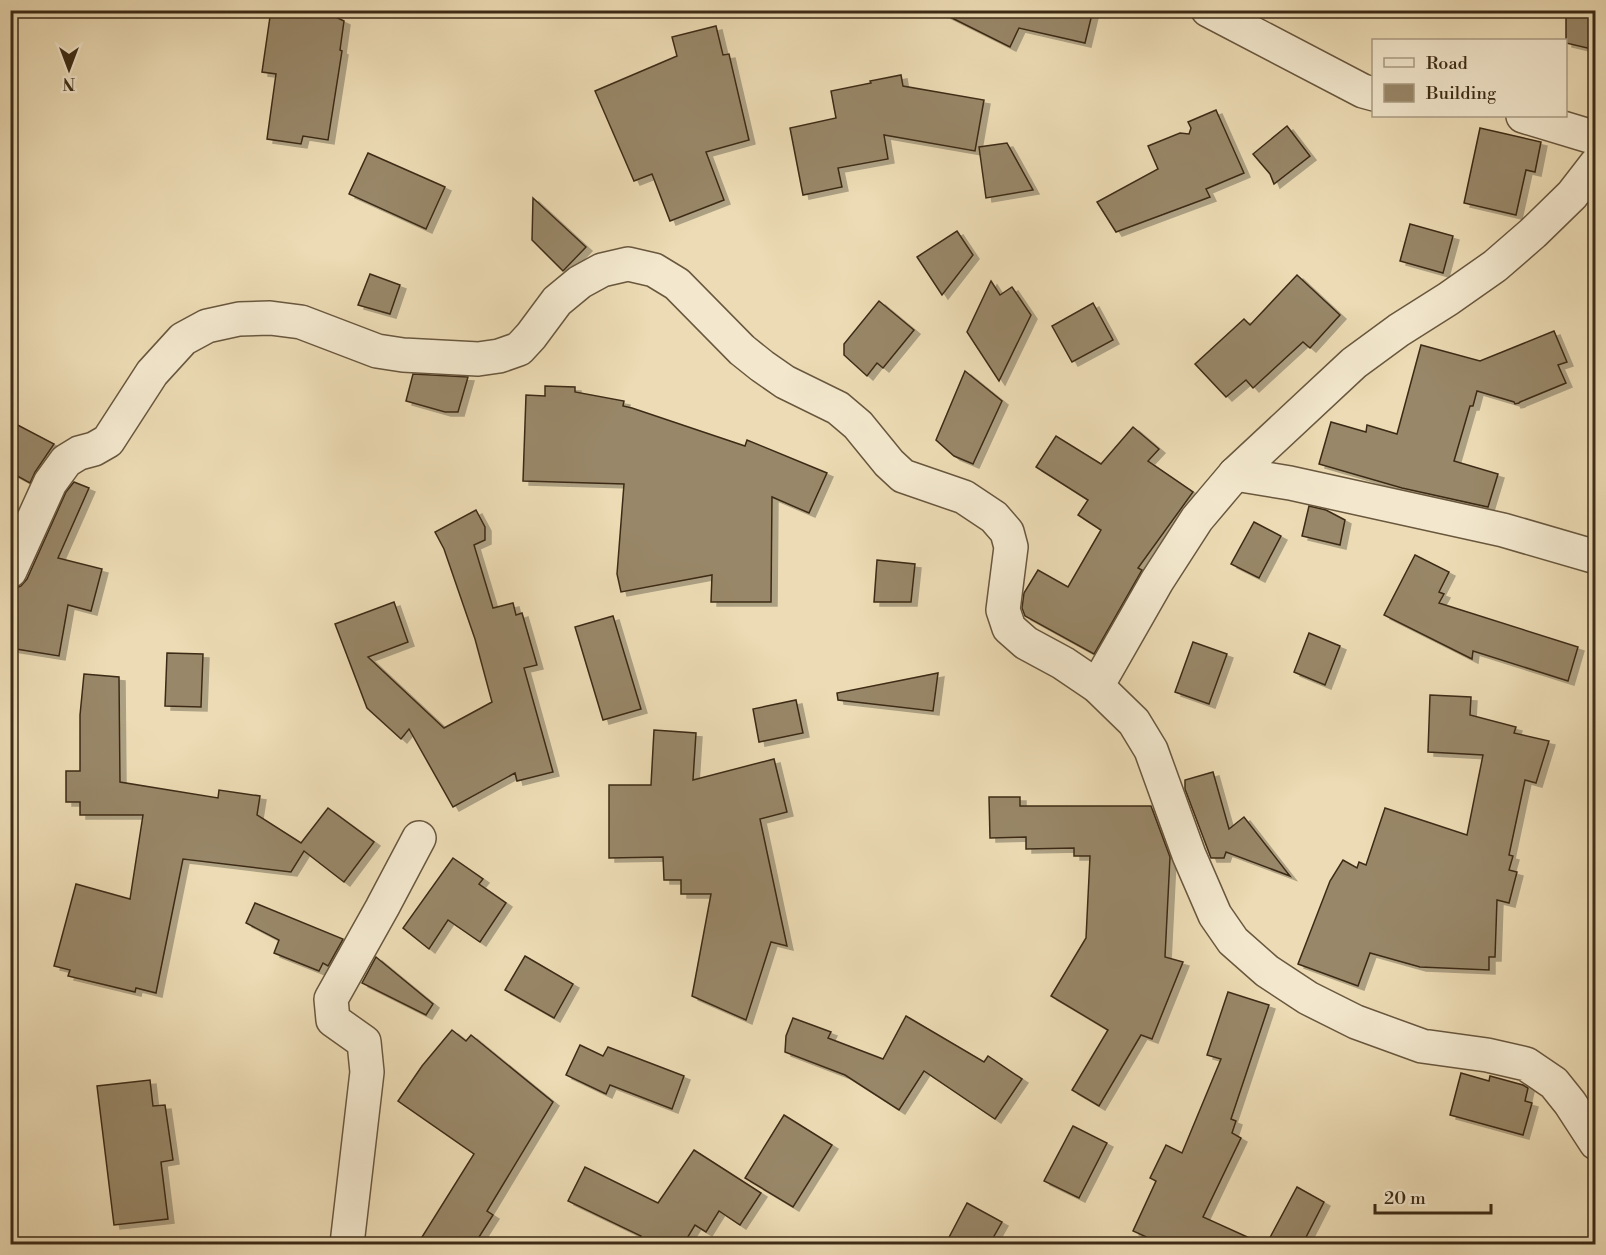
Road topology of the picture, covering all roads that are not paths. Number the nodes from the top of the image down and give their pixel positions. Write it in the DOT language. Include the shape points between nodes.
graph roads {
  1 [pos="1208,10"];
  2 [pos="1372,93"];
  3 [pos="1525,117"];
  4 [pos="1596,138"];
  5 [pos="1596,164"];
  6 [pos="1234,474"];
  7 [pos="1596,557"];
  8 [pos="10,571"];
  9 [pos="1097,686"];
  10 [pos="419,838"];
  11 [pos="1596,1143"];
  12 [pos="347,1245"];
  1 -- 2 [label="street"];
  3 -- 4 [label="street"];
  5 -- 6 [label="street" via="1572,195 1496,266 1354,363"];
  6 -- 7 [label="street" via="1503,530"];
  6 -- 9 [label="street" via="1197,519"];
  8 -- 9 [label="street" via="50,483 66,461 108,441 152,373 183,339 207,326 270,318 301,322 377,351 489,358 519,349 557,301 580,282 602,270 628,264 654,270 676,284 762,366 838,408 903,476 964,497 994,517 1007,532 1011,547 1003,610 1009,628 1026,643"];
  9 -- 11 [label="street" via="1134,722 1151,750 1189,855 1215,915 1233,941 1308,998 1356,1022 1422,1046 1526,1064 1554,1083"];
  10 -- 12 [label="street" via="331,999 333,1020 364,1042 367,1072"];
}
